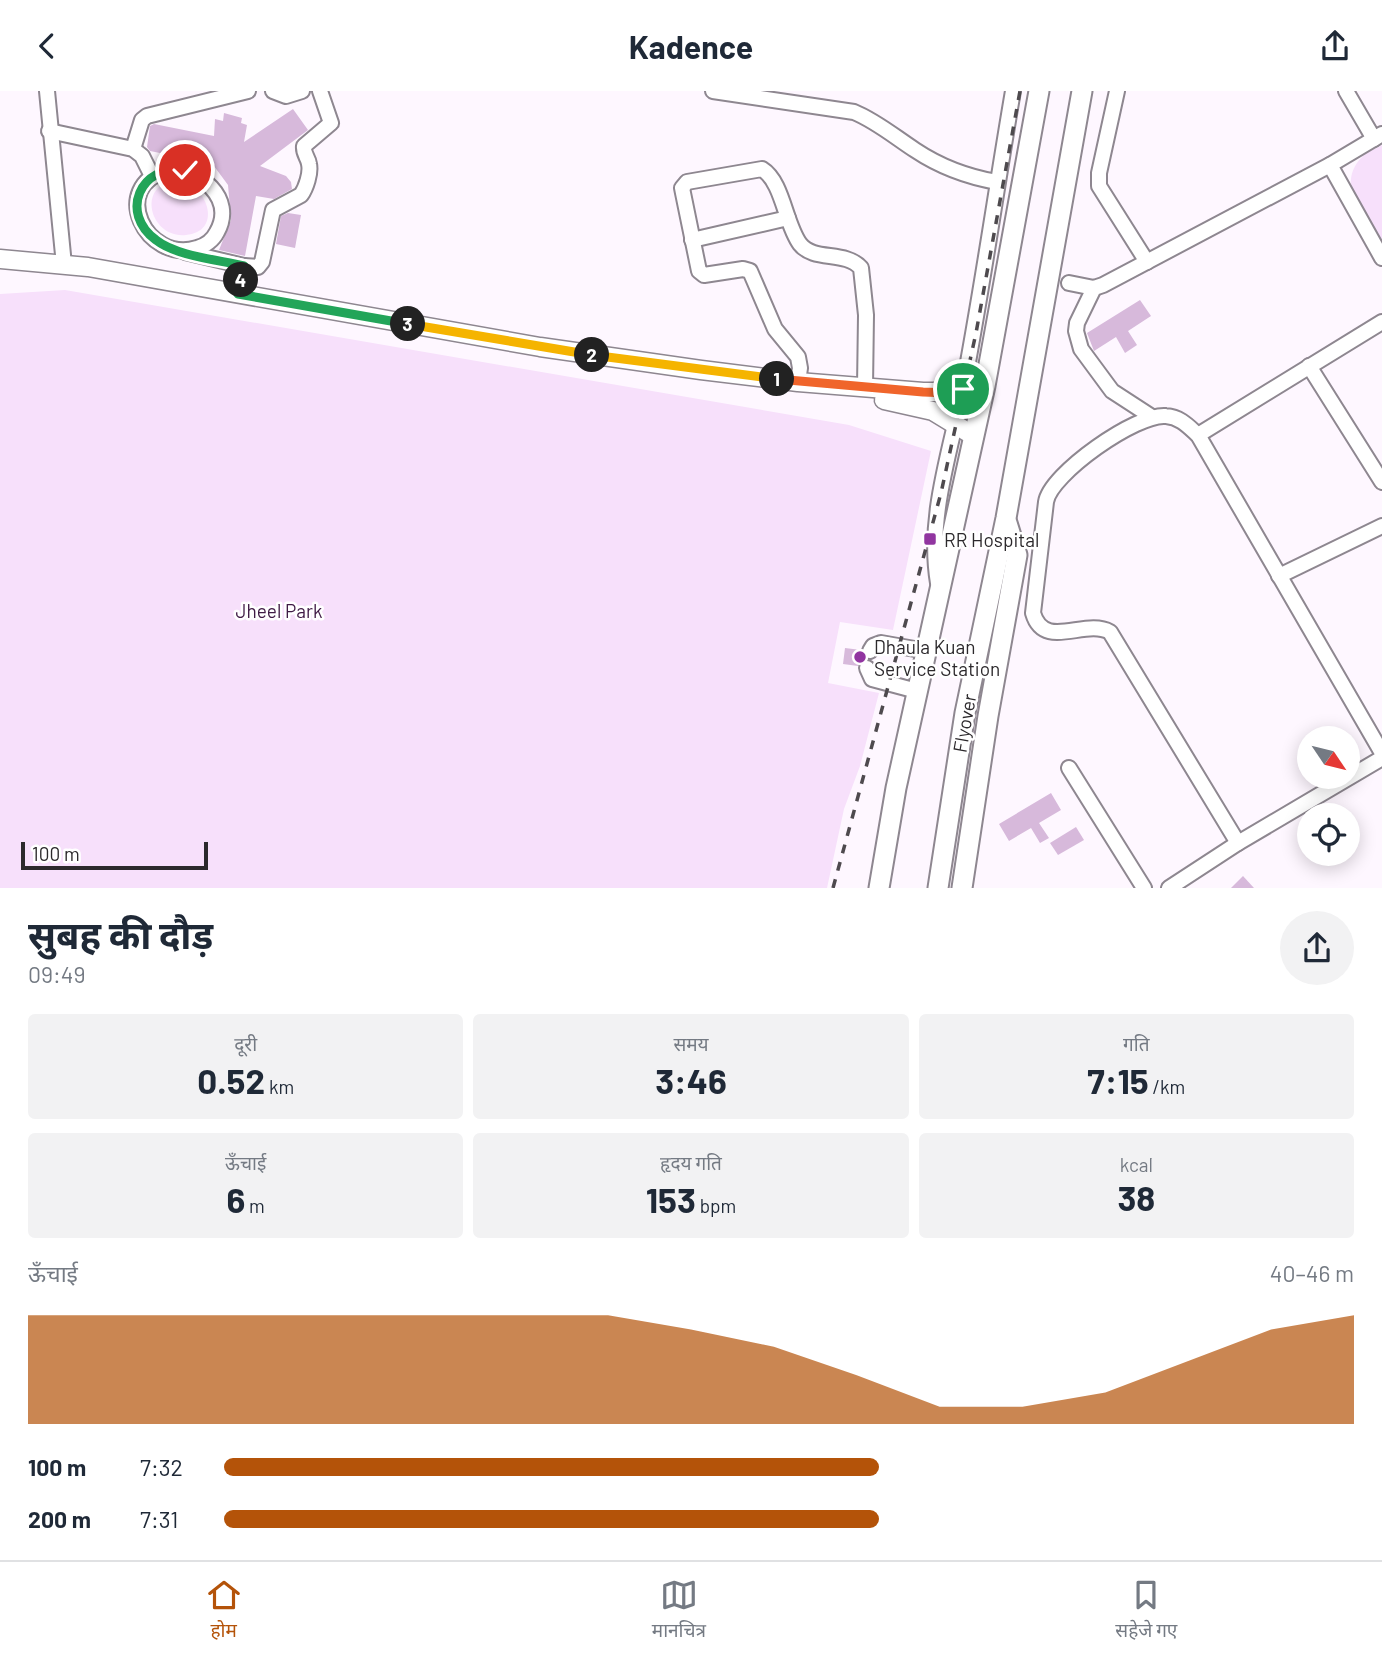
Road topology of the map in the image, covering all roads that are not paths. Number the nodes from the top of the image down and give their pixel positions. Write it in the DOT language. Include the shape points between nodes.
graph roads {
  1 [pos="47,91"];
  2 [pos="248,91"];
  3 [pos="273,91"];
  4 [pos="302,91"];
  5 [pos="320,91"];
  6 [pos="714,91"];
  7 [pos="1013,91"];
  8 [pos="1039,91"];
  9 [pos="1082,91"];
  10 [pos="1117,91"];
  11 [pos="1346,91"];
  12 [pos="779,96"];
  13 [pos="49,131"];
  14 [pos="1378,137"];
  15 [pos="133,149"];
  16 [pos="1330,165"];
  17 [pos="152,176"];
  18 [pos="997,182"];
  19 [pos="788,218"];
  20 [pos="692,240"];
  21 [pos="174,249"];
  22 [pos="1382,258"];
  23 [pos="0,259"];
  24 [pos="1147,262"];
  25 [pos="64,265"];
  26 [pos="244,266"];
  27 [pos="0,269"];
  28 [pos="1069,283"];
  29 [pos="1094,288"];
  30 [pos="238,294"];
  31 [pos="1382,321"];
  32 [pos="1309,366"];
  33 [pos="798,382"];
  34 [pos="985,386"];
  35 [pos="864,387"];
  36 [pos="963,389"];
  37 [pos="922,399"];
  38 [pos="1152,417"];
  39 [pos="955,424"];
  40 [pos="1198,435"];
  41 [pos="974,436"];
  42 [pos="1382,482"];
  43 [pos="1006,518"];
  44 [pos="1382,526"];
  45 [pos="1279,576"];
  46 [pos="939,591"];
  47 [pos="870,651"];
  48 [pos="926,651"];
  49 [pos="867,668"];
  50 [pos="917,691"];
  51 [pos="1382,756"];
  52 [pos="1069,768"];
  53 [pos="1238,843"];
  54 [pos="879,888"];
  55 [pos="938,888"];
  56 [pos="962,888"];
  57 [pos="1144,888"];
  58 [pos="1169,888"];
  1 -- 13 [label="street"];
  2 -- 15 [label="street" via="147,116"];
  3 -- 4 [label="street" via="286,96"];
  5 -- 26 [label="street" via="331,123 303,146 309,165 304,191 273,210 262,262 258,267"];
  6 -- 12 [label="street"];
  7 -- 18 [label="street"];
  8 -- 34 [label="highway"];
  9 -- 43 [label="highway, Flyover"];
  10 -- 24 [label="street" via="1099,186"];
  11 -- 14 [label="street"];
  12 -- 18 [label="street" via="854,112 918,153 976,179"];
  13 -- 15 [label="street"];
  13 -- 25 [label="street"];
  14 -- 16 [label="street"];
  15 -- 17 [label="street"];
  16 -- 22 [label="street"];
  16 -- 24 [label="street"];
  17 -- 21 [label="street" via="138,196 140,221 150,236"];
  17 -- 21 [label="street" via="167,170 194,173 215,191 221,207 221,224 207,244 191,250"];
  18 -- 36 [label="street"];
  19 -- 20 [label="street"];
  19 -- 20 [label="street" via="771,177 762,169 687,183 682,193"];
  19 -- 35 [label="street" via="803,247 849,259 860,268 866,315"];
  20 -- 33 [label="street" via="701,274 750,271 775,329 799,357"];
  21 -- 26 [label="street"];
  23 -- 25 [label="main road"];
  24 -- 29 [label="street"];
  25 -- 30 [label="main road"];
  26 -- 30 [label="street"];
  27 -- 37 [label="main road" via="55,272 545,355 862,397"];
  28 -- 29 [label="street"];
  29 -- 38 [label="street" via="1077,323 1081,349 1112,391"];
  30 -- 33 [label="main road" via="540,347"];
  31 -- 32 [label="street"];
  32 -- 40 [label="street"];
  32 -- 42 [label="street"];
  33 -- 35 [label="main road"];
  34 -- 36 [label="main road"];
  34 -- 41 [label="highway"];
  35 -- 37 [label="main road"];
  36 -- 37 [label="main road"];
  36 -- 39 [label="street"];
  37 -- 39 [label="main road"];
  38 -- 40 [label="street" via="1176,418"];
  38 -- 53 [label="street" via="1125,429 1050,488 1033,613 1040,625 1060,634 1092,627 1110,632"];
  39 -- 41 [label="main road"];
  39 -- 46 [label="street" via="934,530"];
  40 -- 45 [label="street"];
  41 -- 46 [label="highway"];
  43 -- 55 [label="highway, Flyover" via="965,713"];
  43 -- 56 [label="highway" via="1017,555"];
  44 -- 45 [label="street"];
  45 -- 51 [label="street"];
  46 -- 48 [label="highway"];
  47 -- 48 [label="street" via="881,643"];
  48 -- 50 [label="highway"];
  49 -- 50 [label="street" via="872,679"];
  50 -- 54 [label="highway"];
  51 -- 53 [label="street"];
  52 -- 57 [label="street"];
  53 -- 58 [label="street"];
}
